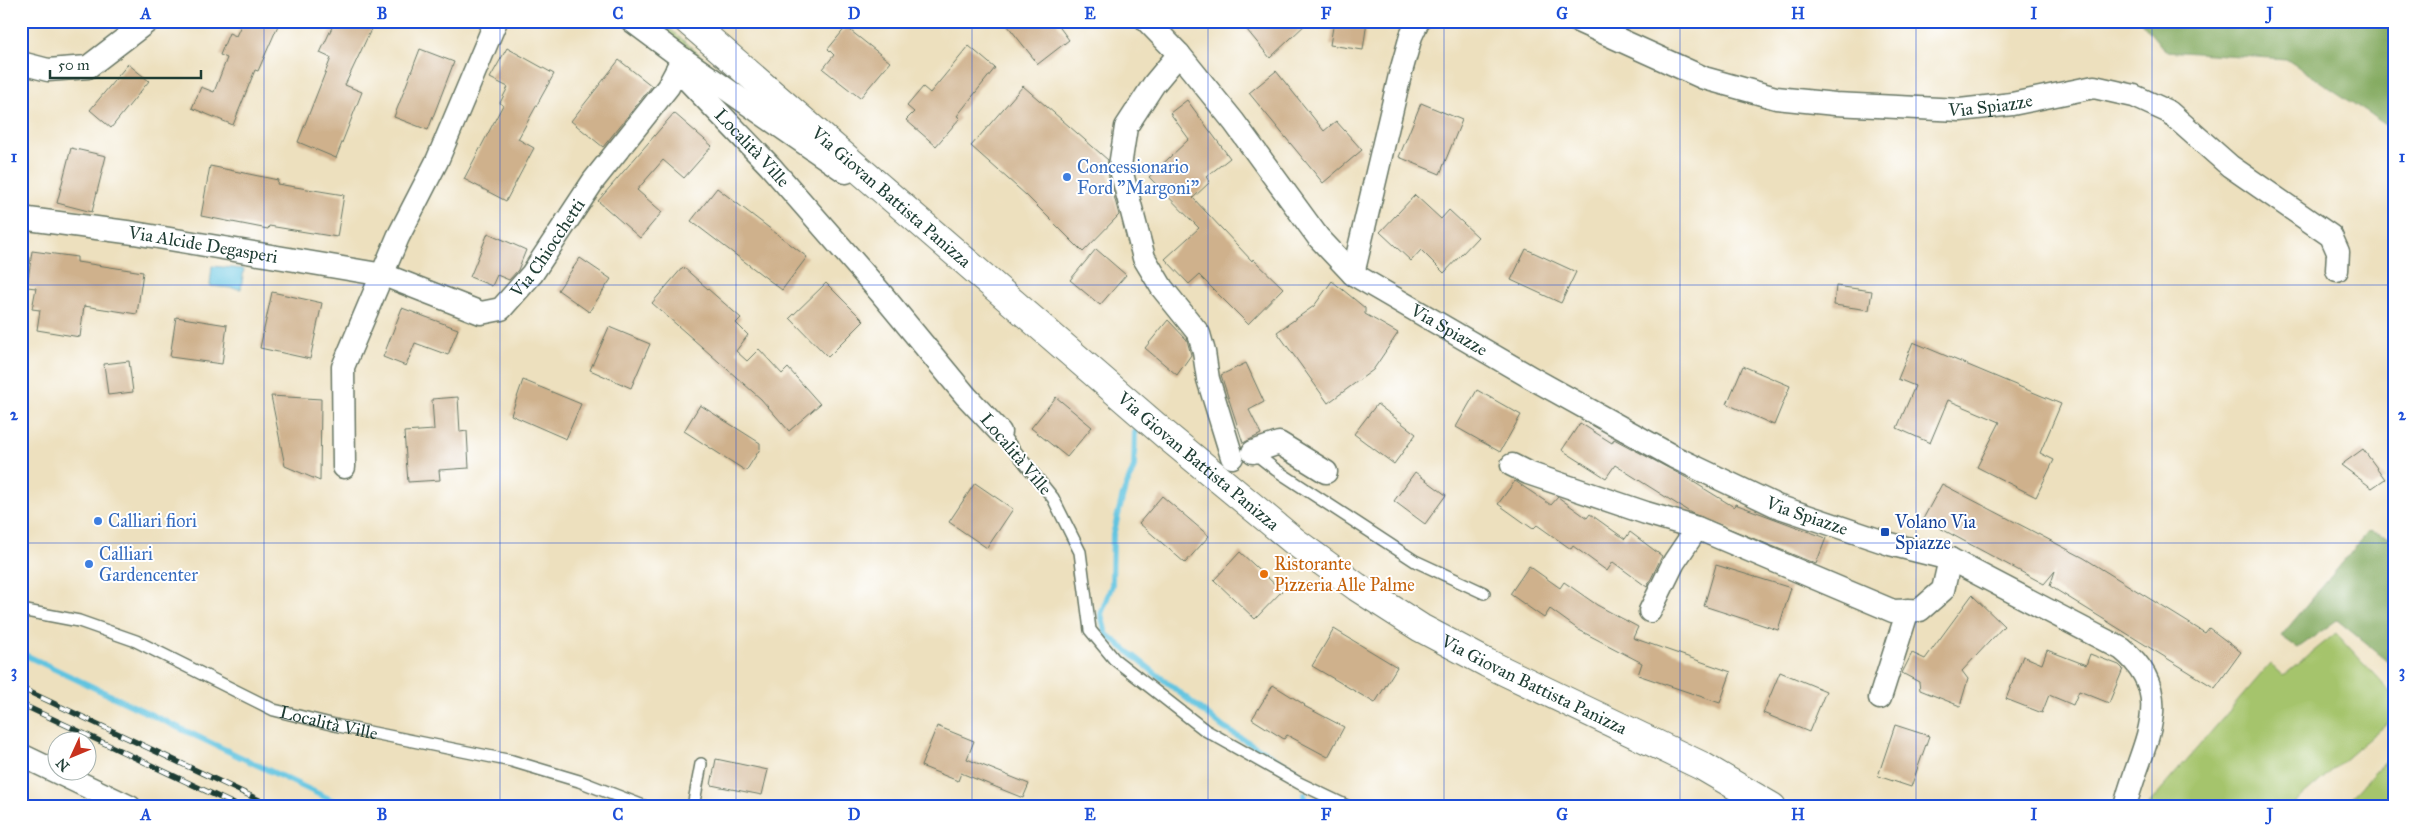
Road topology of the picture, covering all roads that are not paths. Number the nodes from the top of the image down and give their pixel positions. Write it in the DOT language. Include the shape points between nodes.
graph roads {
  1 [pos="148,21"];
  2 [pos="496,21"];
  3 [pos="632,21"];
  4 [pos="688,21"];
  5 [pos="1148,21"];
  6 [pos="1418,21"];
  7 [pos="1578,21"];
  8 [pos="1179,54"];
  9 [pos="21,63"];
  10 [pos="676,72"];
  11 [pos="21,218"];
  12 [pos="916,220"];
  13 [pos="2337,270"];
  14 [pos="384,274"];
  15 [pos="1353,274"];
  16 [pos="1000,432"];
  17 [pos="1226,461"];
  18 [pos="1512,465"];
  19 [pos="344,467"];
  20 [pos="1326,472"];
  21 [pos="1696,528"];
  22 [pos="1950,559"];
  23 [pos="1484,593"];
  24 [pos="21,610"];
  25 [pos="1908,610"];
  26 [pos="1650,612"];
  27 [pos="1880,698"];
  28 [pos="21,754"];
  29 [pos="701,764"];
  30 [pos="130,807"];
  31 [pos="646,807"];
  32 [pos="693,807"];
  33 [pos="1349,807"];
  34 [pos="1772,807"];
  35 [pos="2125,807"];
  1 -- 9 [label="street" via="88,67 48,70"];
  2 -- 14 [label="street" via="437,161 398,237"];
  3 -- 10 [label="street"];
  4 -- 12 [label="main road, Via Giovan Battista Panizza"];
  5 -- 8 [label="street, Via Spiazze"];
  6 -- 15 [label="street" via="1410,36 1400,74"];
  7 -- 13 [label="street, Via Spiazze" via="1704,78 1776,98 1960,110 2012,104 2094,87 2134,96 2169,112 2230,166 2331,236 2338,252"];
  8 -- 15 [label="street, Via Spiazze" via="1234,122 1318,237"];
  8 -- 17 [label="street" via="1154,84 1126,127 1120,166 1144,258 1162,288 1199,334"];
  10 -- 12 [label="street"];
  10 -- 14 [label="street, Via Chiocchetti" via="594,180 532,274 501,309 481,313"];
  10 -- 16 [label="street, Località Ville" via="770,166"];
  11 -- 14 [label="street, Via Alcide Degasperi"];
  12 -- 17 [label="main road, Via Giovan Battista Panizza"];
  14 -- 19 [label="street" via="343,367"];
  15 -- 22 [label="street, Via Spiazze" via="1674,457 1777,506 1890,544"];
  16 -- 33 [label="lane, Località Ville" via="1053,498 1080,552 1090,630 1114,659 1205,730 1300,784"];
  17 -- 20 [label="street" via="1279,443"];
  17 -- 23 [label="lane" via="1276,470 1415,561"];
  17 -- 34 [label="main road, Via Giovan Battista Panizza" via="1294,541 1421,628 1487,664 1702,766"];
  18 -- 21 [label="street" via="1646,514"];
  21 -- 25 [label="street" via="1893,611"];
  21 -- 26 [label="street" via="1674,562"];
  22 -- 25 [label="street" via="1943,590 1920,610"];
  22 -- 35 [label="street, Via Spiazze" via="2122,649 2141,668 2149,683 2153,708 2151,728"];
  24 -- 31 [label="lane, Località Ville" via="79,621 136,641 274,710 512,761 579,781"];
  25 -- 27 [label="street"];
  28 -- 30 [label="street"];
  29 -- 32 [label="lane"];
}
